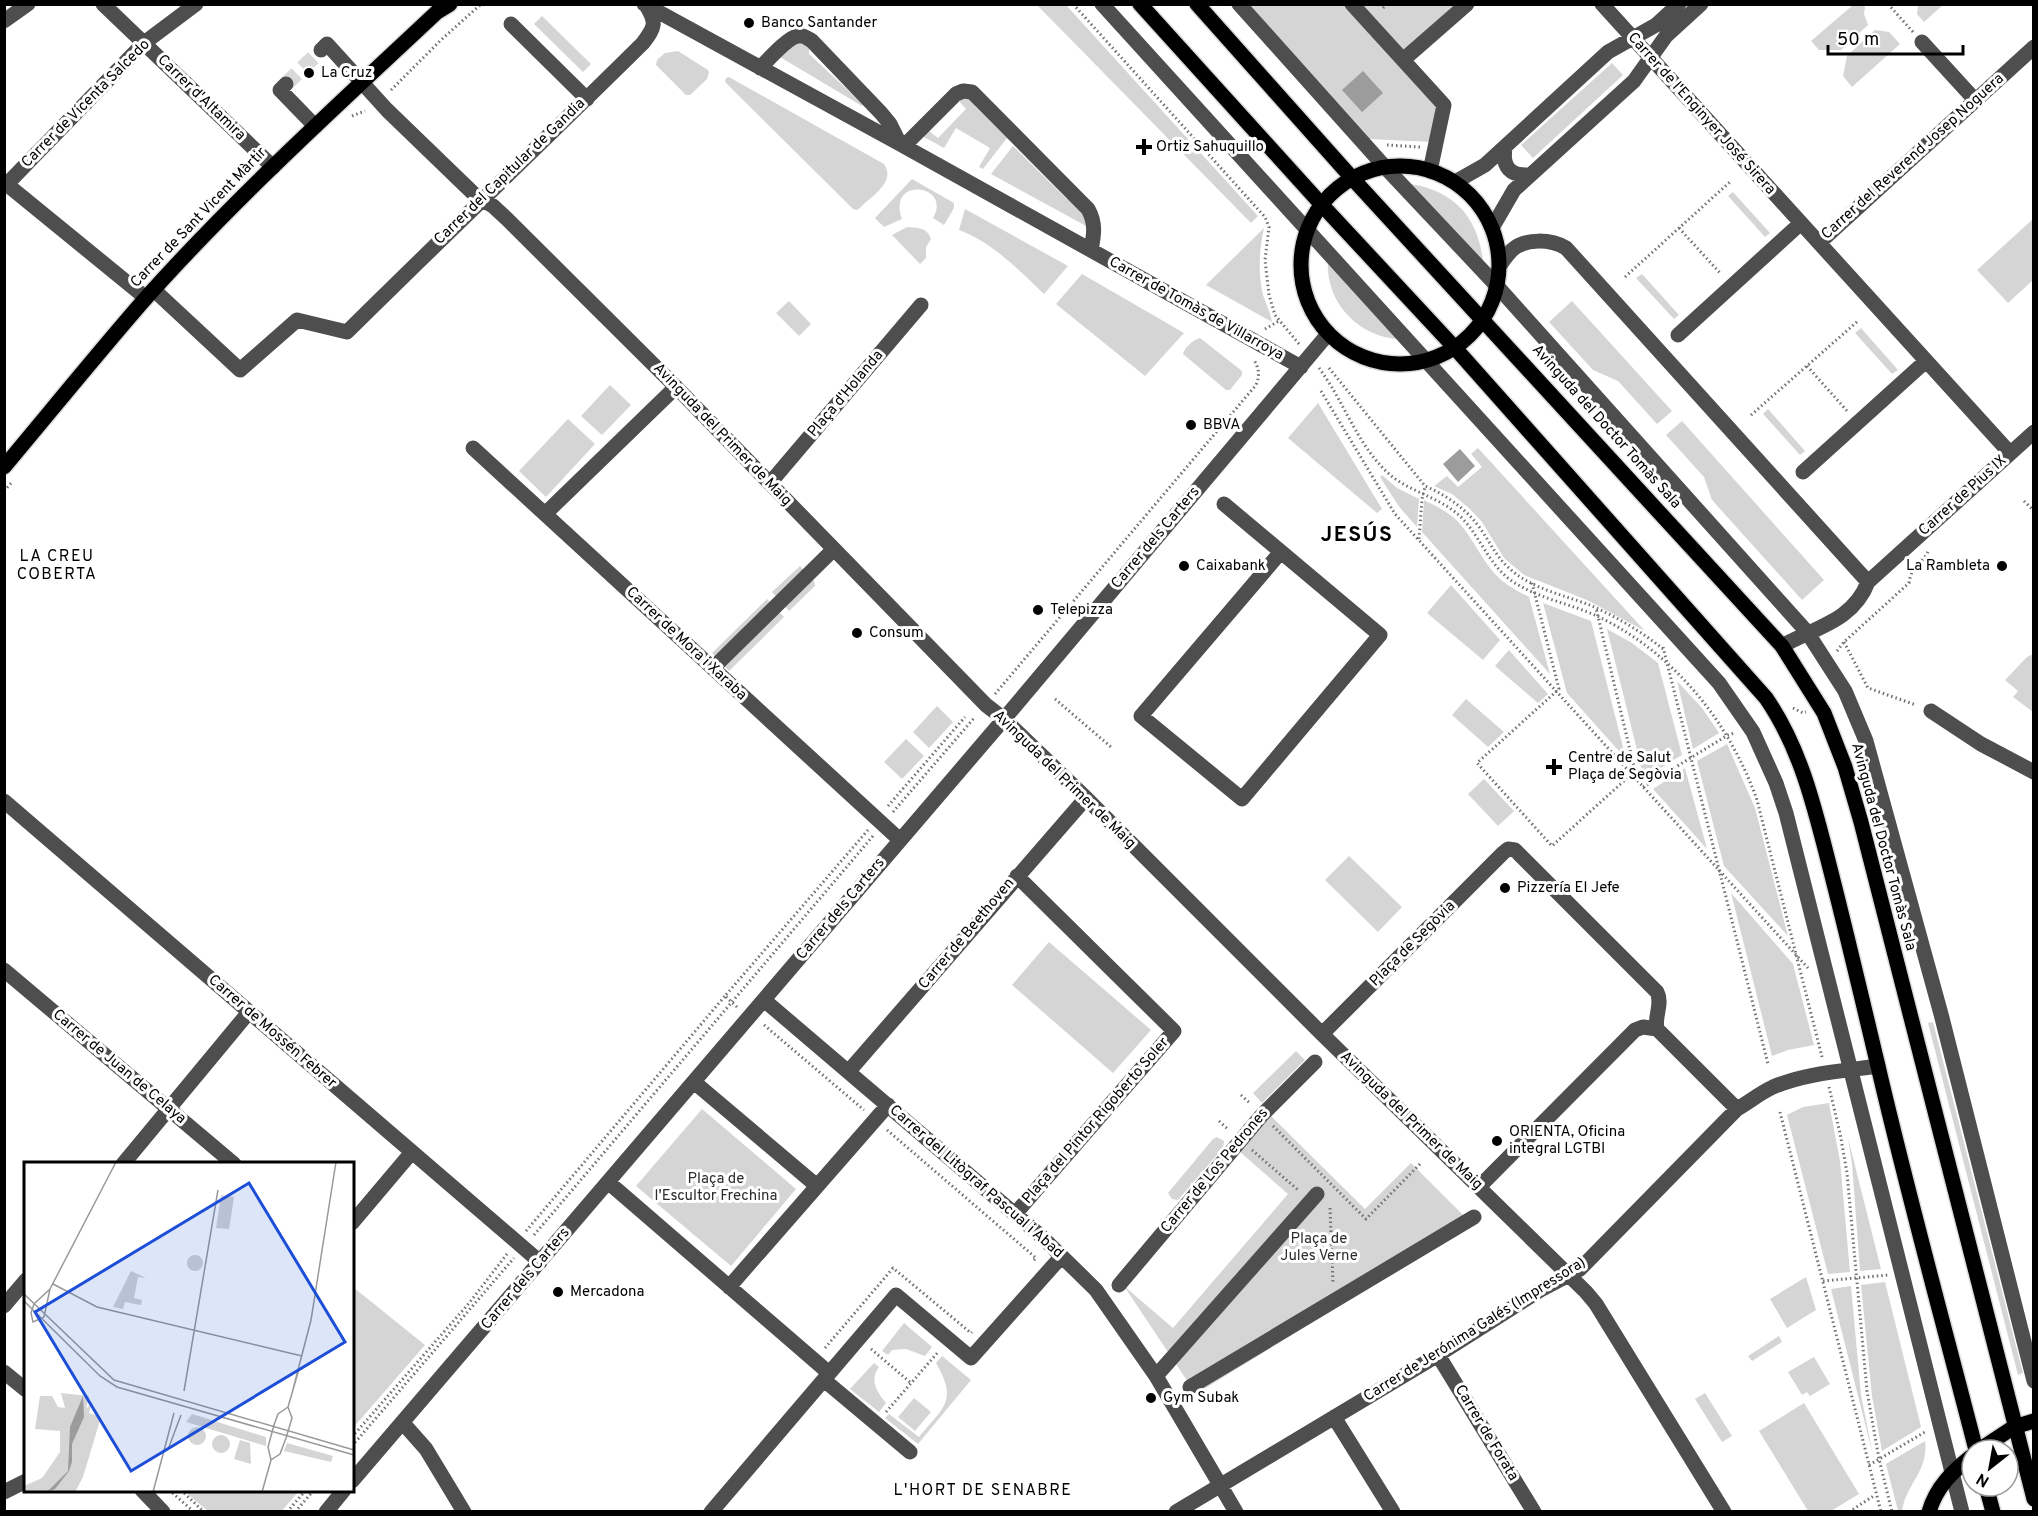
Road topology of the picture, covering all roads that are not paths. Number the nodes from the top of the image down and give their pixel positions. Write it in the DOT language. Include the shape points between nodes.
graph roads {
  1 [pos="28,4"];
  2 [pos="103,4"];
  3 [pos="196,4"];
  4 [pos="1102,4"];
  5 [pos="1140,4"];
  6 [pos="1197,4"];
  7 [pos="1239,4"];
  8 [pos="1353,4"];
  9 [pos="1467,4"];
  10 [pos="1602,4"];
  11 [pos="1679,4"];
  12 [pos="1701,4"];
  13 [pos="645,5"];
  14 [pos="443,7"];
  15 [pos="4,21"];
  16 [pos="511,24"];
  17 [pos="1632,39"];
  18 [pos="1922,42"];
  19 [pos="144,43"];
  20 [pos="2034,47"];
  21 [pos="321,50"];
  22 [pos="1651,57"];
  23 [pos="1403,60"];
  24 [pos="760,68"];
  25 [pos="361,83"];
  26 [pos="286,84"];
  27 [pos="587,99"];
  28 [pos="1975,100"];
  29 [pos="315,126"];
  30 [pos="902,145"];
  31 [pos="1505,148"];
  32 [pos="273,167"];
  33 [pos="1385,167"];
  34 [pos="1430,171"];
  35 [pos="1529,175"];
  36 [pos="1352,178"];
  37 [pos="1455,182"];
  38 [pos="6,183"];
  39 [pos="483,200"];
  40 [pos="1321,204"];
  41 [pos="1801,223"];
  42 [pos="1492,228"];
  43 [pos="1306,230"];
  44 [pos="1819,243"];
  45 [pos="1091,250"];
  46 [pos="1500,266"];
  47 [pos="1497,286"];
  48 [pos="150,294"];
  49 [pos="921,305"];
  50 [pos="1483,321"];
  51 [pos="1328,334"];
  52 [pos="1678,335"];
  53 [pos="1455,348"];
  54 [pos="1926,361"];
  55 [pos="1425,362"];
  56 [pos="1300,367"];
  57 [pos="676,387"];
  58 [pos="2034,432"];
  59 [pos="473,448"];
  60 [pos="2010,453"];
  61 [pos="4,467"];
  62 [pos="1803,472"];
  63 [pos="770,483"];
  64 [pos="1224,504"];
  65 [pos="545,514"];
  66 [pos="833,550"];
  67 [pos="1280,553"];
  68 [pos="1868,582"];
  69 [pos="1807,632"];
  70 [pos="1782,645"];
  71 [pos="713,668"];
  72 [pos="1931,711"];
  73 [pos="1004,719"];
  74 [pos="2034,772"];
  75 [pos="1086,798"];
  76 [pos="4,801"];
  77 [pos="900,840"];
  78 [pos="1017,876"];
  79 [pos="4,970"];
  80 [pos="764,1000"];
  81 [pos="249,1012"];
  82 [pos="1657,1029"];
  83 [pos="1322,1034"];
  84 [pos="1316,1062"];
  85 [pos="1878,1066"];
  86 [pos="1851,1070"];
  87 [pos="849,1071"];
  88 [pos="694,1082"];
  89 [pos="888,1105"];
  90 [pos="169,1109"];
  91 [pos="1737,1109"];
  92 [pos="412,1152"];
  93 [pos="125,1162"];
  94 [pos="232,1162"];
  95 [pos="608,1182"];
  96 [pos="817,1186"];
  97 [pos="1479,1187"];
  98 [pos="1317,1194"];
  99 [pos="1016,1215"];
  100 [pos="1474,1217"];
  101 [pos="354,1221"];
  102 [pos="1061,1257"];
  103 [pos="540,1262"];
  104 [pos="1569,1276"];
  105 [pos="24,1282"];
  106 [pos="1119,1285"];
  107 [pos="729,1287"];
  108 [pos="4,1306"];
  109 [pos="1438,1354"];
  110 [pos="4,1372"];
  111 [pos="1156,1376"];
  112 [pos="827,1377"];
  113 [pos="2034,1382"];
  114 [pos="1190,1387"];
  115 [pos="24,1388"];
  116 [pos="1334,1417"];
  117 [pos="2034,1421"];
  118 [pos="403,1422"];
  119 [pos="2014,1427"];
  120 [pos="1974,1438"];
  121 [pos="1996,1438"];
  122 [pos="910,1452"];
  123 [pos="1960,1466"];
  124 [pos="1952,1472"];
  125 [pos="354,1479"];
  126 [pos="24,1482"];
  127 [pos="1219,1484"];
  128 [pos="4,1492"];
  129 [pos="145,1492"];
  130 [pos="343,1492"];
  131 [pos="2034,1499"];
  132 [pos="163,1511"];
  133 [pos="326,1512"];
  134 [pos="464,1512"];
  135 [pos="711,1512"];
  136 [pos="1176,1512"];
  137 [pos="1236,1512"];
  138 [pos="1393,1512"];
  139 [pos="1534,1512"];
  140 [pos="1724,1512"];
  141 [pos="1929,1512"];
  142 [pos="1962,1512"];
  1 -- 15 [label="street"];
  2 -- 19 [label="street, Carrer d'Altamira"];
  3 -- 19 [label="street, Carrer de Vicenta Salcedo"];
  4 -- 43 [label="street"];
  5 -- 40 [label="main road"];
  6 -- 36 [label="main road, Avinguda del Doctor Tomàs Sala"];
  7 -- 33 [label="street"];
  8 -- 23 [label="street"];
  9 -- 23 [label="street"];
  10 -- 17 [label="street, Carrer de l'Enginyer José Sirera"];
  11 -- 17 [label="street" via="1656,25"];
  12 -- 22 [label="street" via="1666,36"];
  13 -- 24 [label="street, Carrer de Tomàs de Villarroya"];
  13 -- 27 [label="street, Carrer del Capitular de Gandia" via="652,15 651,33"];
  14 -- 25 [label="main road, Carrer de Sant Vicent Màrtir"];
  16 -- 27 [label="street"];
  17 -- 22 [label="street, Carrer de l'Enginyer José Sirera"];
  17 -- 31 [label="street" via="1608,52"];
  18 -- 28 [label="street"];
  19 -- 32 [label="street, Carrer d'Altamira"];
  19 -- 38 [label="street, Carrer de Vicenta Salcedo"];
  20 -- 28 [label="street, Carrer del Reverend Josep Noguera"];
  21 -- 25 [label="street, Avinguda del Primer de Maig" via="327,44"];
  22 -- 35 [label="street" via="1634,81"];
  22 -- 41 [label="street, Carrer de l'Enginyer José Sirera"];
  23 -- 34 [label="street" via="1444,105"];
  24 -- 30 [label="street, Carrer de Tomàs de Villarroya"];
  24 -- 30 [label="street" via="790,40 803,36 881,113"];
  25 -- 29 [label="main road, Carrer de Sant Vicent Màrtir"];
  25 -- 39 [label="street, Avinguda del Primer de Maig"];
  26 -- 29 [label="street" via="280,90"];
  27 -- 39 [label="street, Carrer del Capitular de Gandia"];
  28 -- 44 [label="street, Carrer del Reverend Josep Noguera"];
  29 -- 32 [label="main road, Carrer de Sant Vicent Màrtir"];
  30 -- 45 [label="street, Carrer de Tomàs de Villarroya"];
  30 -- 45 [label="street, Carrer de Tomàs de Villarroya" via="956,94 972,92 1089,209 1095,230"];
  31 -- 35 [label="street" via="1503,159 1508,168"];
  31 -- 37 [label="street"];
  32 -- 48 [label="main road, Carrer de Sant Vicent Màrtir"];
  33 -- 34 [label="main road"];
  33 -- 36 [label="main road"];
  33 -- 47 [label="street"];
  34 -- 37 [label="main road"];
  35 -- 42 [label="street" via="1514,190"];
  36 -- 40 [label="main road"];
  36 -- 50 [label="main road, Avinguda del Doctor Tomàs Sala"];
  37 -- 42 [label="main road" via="1478,203"];
  38 -- 48 [label="street"];
  39 -- 48 [label="street, Carrer del Capitular de Gandia" via="347,332 297,320 240,370"];
  39 -- 57 [label="street, Avinguda del Primer de Maig" via="507,219"];
  40 -- 43 [label="main road"];
  40 -- 53 [label="main road"];
  41 -- 44 [label="street, Carrer de l'Enginyer José Sirera"];
  41 -- 52 [label="street"];
  42 -- 46 [label="main road"];
  43 -- 51 [label="main road" via="1301,252 1305,296"];
  43 -- 55 [label="street"];
  44 -- 54 [label="street, Carrer de l'Enginyer José Sirera"];
  45 -- 56 [label="street, Carrer de Tomàs de Villarroya"];
  46 -- 47 [label="main road"];
  46 -- 68 [label="street" via="1522,244 1550,242 1566,248"];
  47 -- 50 [label="main road"];
  47 -- 69 [label="street"];
  48 -- 61 [label="main road, Carrer de Sant Vicent Màrtir"];
  49 -- 63 [label="street, Plaça d'Holanda"];
  50 -- 53 [label="main road"];
  50 -- 70 [label="main road, Avinguda del Doctor Tomàs Sala"];
  51 -- 55 [label="main road" via="1363,358 1391,364"];
  51 -- 56 [label="street, Carrer dels Carters"];
  53 -- 55 [label="main road"];
  53 -- 85 [label="main road" via="1774,710 1800,761 1812,798"];
  54 -- 60 [label="street, Carrer de l'Enginyer José Sirera"];
  54 -- 62 [label="street"];
  55 -- 86 [label="street" via="1719,684 1749,725 1786,813"];
  56 -- 73 [label="street, Carrer dels Carters"];
  57 -- 63 [label="street, Avinguda del Primer de Maig"];
  57 -- 65 [label="street"];
  58 -- 60 [label="street, Carrer de Pius IX"];
  59 -- 65 [label="street, Carrer de Mora i Xaraba"];
  60 -- 68 [label="street, Carrer de Pius IX"];
  63 -- 66 [label="street, Avinguda del Primer de Maig"];
  64 -- 67 [label="street"];
  65 -- 71 [label="street, Carrer de Mora i Xaraba"];
  66 -- 71 [label="street"];
  66 -- 73 [label="street, Avinguda del Primer de Maig"];
  67 -- 67 [label="street" via="1141,716 1242,799 1380,635"];
  68 -- 69 [label="street, Carrer de Pius IX" via="1859,601 1846,613"];
  69 -- 70 [label="street, Carrer de Pius IX"];
  69 -- 113 [label="street" via="1845,691 1866,741 1944,1025"];
  70 -- 119 [label="main road, Avinguda del Doctor Tomàs Sala" via="1824,713 1852,790"];
  71 -- 77 [label="street, Carrer de Mora i Xaraba"];
  72 -- 74 [label="street"];
  73 -- 75 [label="street, Avinguda del Primer de Maig"];
  73 -- 77 [label="street, Carrer dels Carters"];
  75 -- 78 [label="street, Carrer de Beethoven"];
  75 -- 83 [label="street, Avinguda del Primer de Maig"];
  76 -- 81 [label="street, Carrer de Mossén Febrer"];
  77 -- 80 [label="street, Carrer dels Carters"];
  78 -- 87 [label="street, Carrer de Beethoven"];
  78 -- 99 [label="street, Plaça del Pintor Rigoberto Soler" via="1174,1031"];
  79 -- 90 [label="street, Carrer de Juan de Celaya"];
  80 -- 87 [label="street, Carrer del Litògraf Pascual i Abad"];
  80 -- 88 [label="street, Carrer dels Carters"];
  81 -- 90 [label="street"];
  81 -- 92 [label="street, Carrer de Mossén Febrer"];
  82 -- 83 [label="street, Plaça de Segòvia" via="1657,992 1523,856 1508,849"];
  82 -- 91 [label="street"];
  82 -- 97 [label="street" via="1635,1030"];
  83 -- 97 [label="street, Avinguda del Primer de Maig"];
  84 -- 106 [label="street, Carrer de Los Pedrones" via="1262,1115"];
  85 -- 86 [label="street, Carrer de Jerónima Galés (Impressora)"];
  85 -- 120 [label="main road"];
  86 -- 91 [label="street, Carrer de Jerónima Galés (Impressora)" via="1790,1081"];
  86 -- 124 [label="street"];
  87 -- 89 [label="street, Carrer del Litògraf Pascual i Abad"];
  88 -- 95 [label="street, Carrer dels Carters"];
  88 -- 96 [label="street"];
  89 -- 96 [label="street"];
  89 -- 99 [label="street, Carrer del Litògraf Pascual i Abad"];
  90 -- 93 [label="street"];
  90 -- 94 [label="street, Carrer de Juan de Celaya"];
  91 -- 104 [label="street, Carrer de Jerónima Galés (Impressora)"];
  92 -- 101 [label="street"];
  92 -- 103 [label="street, Carrer de Mossén Febrer"];
  95 -- 103 [label="street, Carrer dels Carters"];
  95 -- 107 [label="street"];
  96 -- 107 [label="street"];
  97 -- 104 [label="street, Avinguda del Primer de Maig"];
  98 -- 111 [label="street"];
  99 -- 102 [label="street, Carrer del Litògraf Pascual i Abad"];
  100 -- 114 [label="street"];
  102 -- 111 [label="street, Carrer del Litògraf Pascual i Abad" via="1096,1290"];
  102 -- 112 [label="street" via="971,1358 896,1295"];
  103 -- 118 [label="street, Carrer dels Carters"];
  104 -- 109 [label="street, Carrer de Jerónima Galés (Impressora)"];
  104 -- 140 [label="street, Avinguda del Primer de Maig" via="1596,1304"];
  105 -- 108 [label="street"];
  107 -- 112 [label="street" via="814,1360"];
  109 -- 116 [label="street, Carrer de Jerónima Galés (Impressora)"];
  109 -- 139 [label="street, Carrer de Forata"];
  110 -- 115 [label="street"];
  111 -- 127 [label="street, Carrer del Litògraf Pascual i Abad"];
  112 -- 122 [label="street"];
  112 -- 135 [label="street"];
  116 -- 127 [label="street, Carrer de Jerónima Galés (Impressora)"];
  116 -- 138 [label="street"];
  117 -- 119 [label="main road"];
  118 -- 125 [label="street, Carrer dels Carters"];
  118 -- 134 [label="street" via="426,1449"];
  119 -- 121 [label="main road"];
  119 -- 131 [label="main road, Avinguda del Doctor Tomàs Sala"];
  123 -- 124 [label="main road"];
  124 -- 141 [label="main road"];
  124 -- 142 [label="street"];
  126 -- 128 [label="street"];
  127 -- 136 [label="street, Carrer de Jerónima Galés (Impressora)"];
  127 -- 137 [label="street, Carrer del Litògraf Pascual i Abad"];
  129 -- 132 [label="street"];
  130 -- 133 [label="street"];
}
